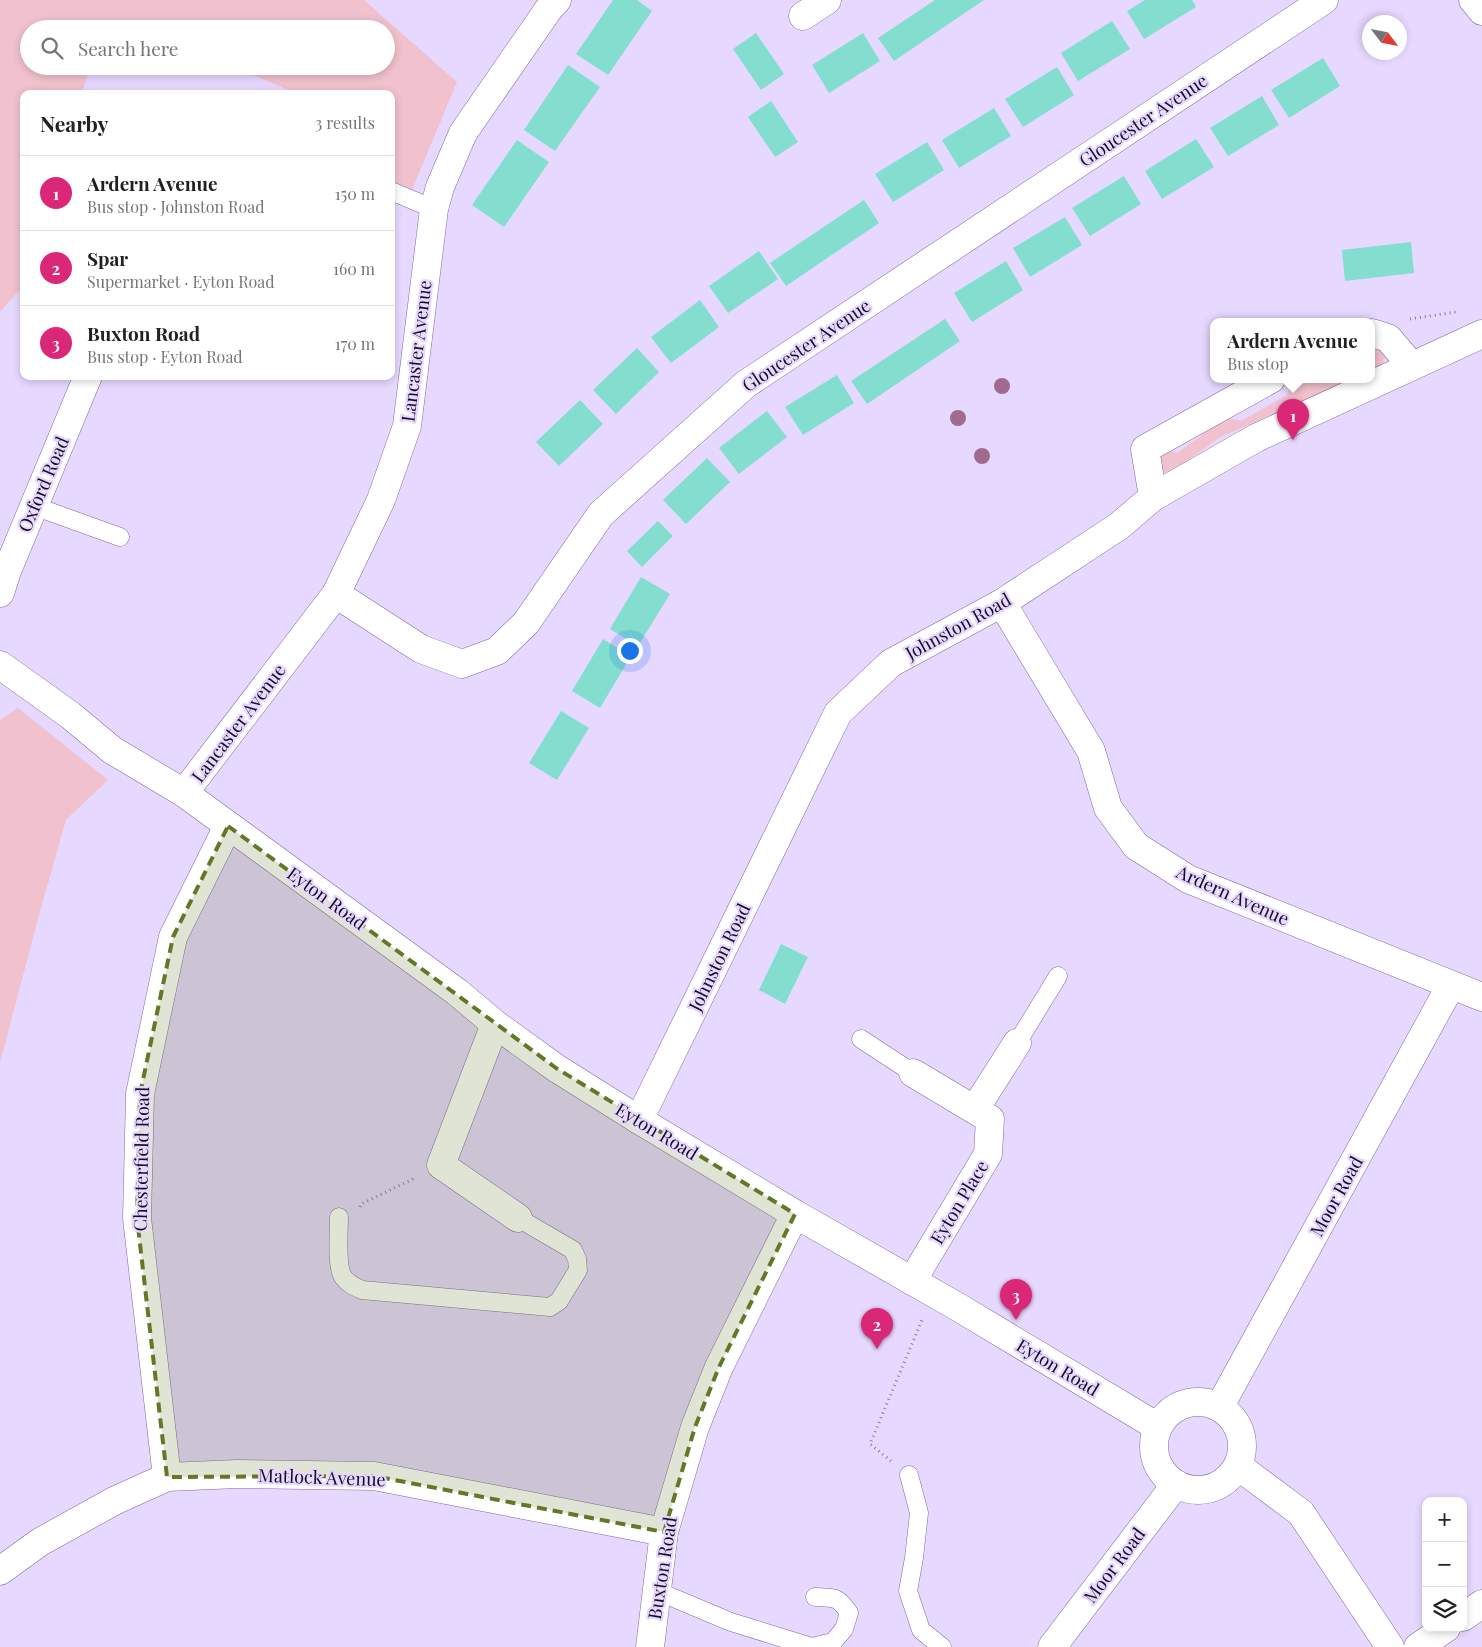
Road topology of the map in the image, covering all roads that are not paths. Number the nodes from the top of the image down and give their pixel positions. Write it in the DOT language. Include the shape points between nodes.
graph roads {
  1 [pos="557,0"];
  2 [pos="827,0"];
  3 [pos="1324,0"];
  4 [pos="1473,0"];
  5 [pos="1482,11"];
  6 [pos="803,16"];
  7 [pos="395,193"];
  8 [pos="434,209"];
  9 [pos="1376,334"];
  10 [pos="1482,334"];
  11 [pos="1411,366"];
  12 [pos="86,380"];
  13 [pos="1264,383"];
  14 [pos="1374,383"];
  15 [pos="1375,383"];
  16 [pos="1153,498"];
  17 [pos="34,506"];
  18 [pos="120,537"];
  19 [pos="0,593"];
  20 [pos="336,594"];
  21 [pos="1002,603"];
  22 [pos="0,665"];
  23 [pos="184,793"];
  24 [pos="228,826"];
  25 [pos="1058,976"];
  26 [pos="1451,985"];
  27 [pos="1482,997"];
  28 [pos="495,1024"];
  29 [pos="861,1039"];
  30 [pos="1017,1043"];
  31 [pos="913,1072"];
  32 [pos="975,1109"];
  33 [pos="639,1120"];
  34 [pos="795,1214"];
  35 [pos="339,1217"];
  36 [pos="518,1218"];
  37 [pos="923,1287"];
  38 [pos="1220,1406"];
  39 [pos="1158,1427"];
  40 [pos="1238,1466"];
  41 [pos="909,1475"];
  42 [pos="168,1477"];
  43 [pos="1176,1484"];
  44 [pos="664,1532"];
  45 [pos="0,1571"];
  46 [pos="657,1591"];
  47 [pos="815,1597"];
  48 [pos="1482,1604"];
  49 [pos="1467,1614"];
  50 [pos="1440,1632"];
  51 [pos="650,1647"];
  52 [pos="942,1647"];
  53 [pos="1052,1647"];
  54 [pos="1390,1647"];
  55 [pos="1418,1647"];
  1 -- 8 [label="street, Lancaster Avenue" via="463,133 440,186"];
  2 -- 6 [label="street"];
  3 -- 20 [label="street, Gloucester Avenue" via="746,384 602,514 526,623 497,651 462,664 421,649"];
  4 -- 5 [label="street"];
  7 -- 8 [label="lane"];
  8 -- 20 [label="street, Lancaster Avenue" via="407,426 381,500"];
  9 -- 11 [label="street" via="1388,338"];
  10 -- 11 [label="street, Johnston Road"];
  11 -- 15 [label="street, Johnston Road"];
  12 -- 17 [label="street, Oxford Road"];
  13 -- 16 [label="street" via="1145,449"];
  14 -- 16 [label="street, Johnston Road" via="1256,438"];
  16 -- 21 [label="street, Johnston Road" via="1120,526"];
  17 -- 18 [label="lane"];
  17 -- 19 [label="street, Oxford Road"];
  20 -- 23 [label="street, Lancaster Avenue"];
  21 -- 26 [label="street, Ardern Avenue" via="1091,751 1108,808 1136,846 1188,878"];
  21 -- 33 [label="street, Johnston Road" via="891,663 838,713"];
  22 -- 23 [label="street" via="112,750"];
  23 -- 24 [label="street, Eyton Road"];
  24 -- 28 [label="street, Eyton Road" via="457,992"];
  24 -- 42 [label="street, Chesterfield Road" via="173,937 140,1094 137,1218"];
  25 -- 30 [label="lane"];
  26 -- 27 [label="street, Ardern Avenue"];
  26 -- 38 [label="street, Moor Road"];
  28 -- 33 [label="street, Eyton Road" via="556,1068"];
  28 -- 36 [label="street" via="441,1165"];
  29 -- 31 [label="lane"];
  30 -- 32 [label="street"];
  31 -- 32 [label="street, Eyton Place"];
  32 -- 37 [label="street, Eyton Place" via="990,1119 988,1154"];
  33 -- 34 [label="street, Eyton Road"];
  34 -- 37 [label="street, Eyton Road"];
  34 -- 44 [label="street, Buxton Road" via="719,1367 695,1427"];
  35 -- 36 [label="lane" via="342,1275 351,1285 362,1290 550,1307 559,1301 578,1270 578,1260 573,1250"];
  37 -- 39 [label="street, Eyton Road"];
  38 -- 39 [label="street" via="1204,1402 1182,1405 1164,1417"];
  38 -- 40 [label="street" via="1240,1430 1242,1452"];
  39 -- 43 [label="street" via="1156,1458 1166,1476"];
  40 -- 43 [label="street" via="1223,1483 1211,1488 1196,1490"];
  40 -- 54 [label="street" via="1301,1512"];
  41 -- 52 [label="lane" via="919,1512 908,1591 921,1630"];
  42 -- 44 [label="street, Matlock Avenue" via="238,1474 374,1476"];
  42 -- 45 [label="street, Matlock Avenue" via="114,1501 40,1542"];
  43 -- 53 [label="street, Moor Road"];
  44 -- 46 [label="street, Buxton Road"];
  46 -- 47 [label="lane" via="731,1622 812,1647 833,1642 844,1629 849,1613 841,1601"];
  46 -- 51 [label="street, Buxton Road"];
  48 -- 49 [label="street"];
  50 -- 55 [label="street"];
}
